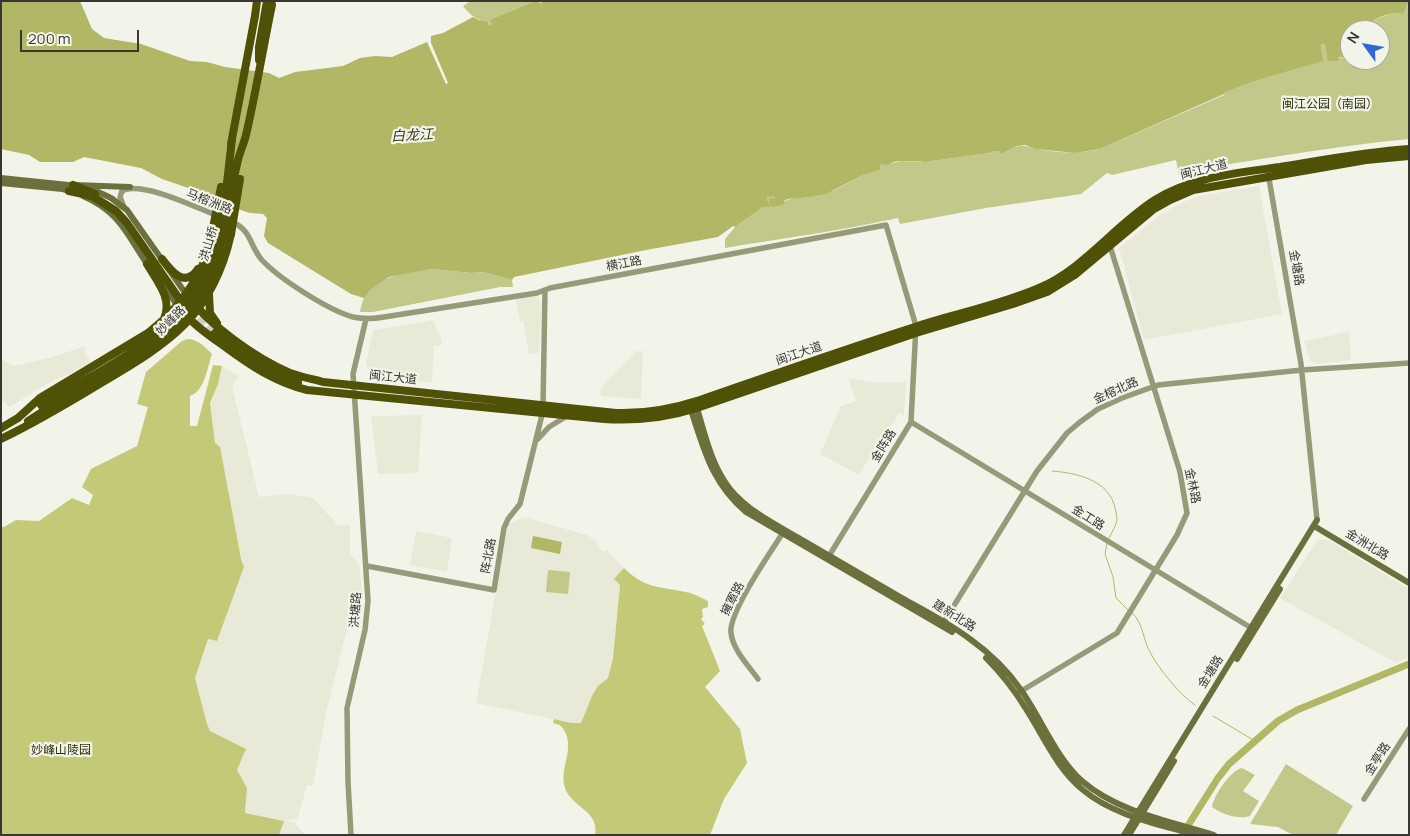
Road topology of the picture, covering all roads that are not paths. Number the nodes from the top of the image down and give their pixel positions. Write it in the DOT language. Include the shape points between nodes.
graph roads {
  1 [pos="257,1"];
  2 [pos="271,2"];
  3 [pos="246,136"];
  4 [pos="232,140"];
  5 [pos="1409,149"];
  6 [pos="1409,156"];
  7 [pos="1268,172"];
  8 [pos="1,178"];
  9 [pos="1,183"];
  10 [pos="67,187"];
  11 [pos="130,187"];
  12 [pos="124,207"];
  13 [pos="886,225"];
  14 [pos="1110,246"];
  15 [pos="207,249"];
  16 [pos="162,259"];
  17 [pos="147,264"];
  18 [pos="545,291"];
  19 [pos="209,294"];
  20 [pos="180,298"];
  21 [pos="198,309"];
  22 [pos="366,319"];
  23 [pos="164,320"];
  24 [pos="189,320"];
  25 [pos="916,330"];
  26 [pos="229,335"];
  27 [pos="1409,364"];
  28 [pos="1302,370"];
  29 [pos="323,382"];
  30 [pos="354,385"];
  31 [pos="1154,386"];
  32 [pos="334,393"];
  33 [pos="354,395"];
  34 [pos="693,406"];
  35 [pos="43,408"];
  36 [pos="543,409"];
  37 [pos="571,415"];
  38 [pos="18,418"];
  39 [pos="911,422"];
  40 [pos="1,428"];
  41 [pos="1,439"];
  42 [pos="536,443"];
  43 [pos="1024,490"];
  44 [pos="1316,524"];
  45 [pos="783,532"];
  46 [pos="829,556"];
  47 [pos="367,566"];
  48 [pos="1156,570"];
  49 [pos="1409,579"];
  50 [pos="1409,583"];
  51 [pos="942,624"];
  52 [pos="1253,629"];
  53 [pos="758,679"];
  54 [pos="1019,692"];
  55 [pos="1409,729"];
  56 [pos="1364,799"];
  57 [pos="1139,815"];
  58 [pos="1194,832"];
  59 [pos="351,835"];
  60 [pos="1124,835"];
  61 [pos="1129,835"];
  62 [pos="1214,835"];
  1 -- 4 [label="main road, 洪山桥, bridge"];
  2 -- 3 [label="main road, 洪山桥, bridge"];
  3 -- 19 [label="main road, 妙峰路, bridge" via="231,234"];
  3 -- 35 [label="main road, 洪山桥, bridge" via="218,256 191,308 154,344"];
  4 -- 15 [label="main road, 洪山桥, bridge"];
  4 -- 35 [label="main road, bridge" via="215,246 188,302 151,339"];
  5 -- 7 [label="main road, 闽江大道" via="1360,154"];
  6 -- 7 [label="main road, 闽江大道"];
  7 -- 14 [label="main road, 闽江大道" via="1176,197 1154,209"];
  7 -- 25 [label="main road, 闽江大道" via="1207,179 1172,191 1143,208 1050,283"];
  7 -- 28 [label="street, 金塘路"];
  8 -- 10 [label="main road"];
  9 -- 10 [label="main road"];
  10 -- 11 [label="main road"];
  10 -- 12 [label="main road" via="95,190"];
  10 -- 17 [label="main road" via="114,215"];
  10 -- 20 [label="main road" via="92,196 116,211"];
  11 -- 12 [label="street" via="120,194"];
  11 -- 22 [label="street, 马榕洲路" via="155,191 240,225 251,238 259,257 275,272 330,307"];
  12 -- 16 [label="main road"];
  13 -- 18 [label="street, 横江路"];
  13 -- 25 [label="street, 金阵路"];
  14 -- 25 [label="main road, 闽江大道" via="1076,274 1047,292"];
  14 -- 31 [label="street, 金林路"];
  15 -- 16 [label="main road" via="196,272 188,277 174,274"];
  15 -- 20 [label="main road, 妙峰路" via="201,269"];
  16 -- 20 [label="main road"];
  17 -- 20 [label="main road"];
  17 -- 23 [label="main road" via="167,301"];
  18 -- 22 [label="street, 横江路"];
  18 -- 36 [label="street, 阵北路"];
  19 -- 21 [label="main road, 妙峰路"];
  19 -- 26 [label="main road" via="212,316"];
  20 -- 21 [label="main road, 闽江大道"];
  20 -- 23 [label="main road, 妙峰路"];
  20 -- 24 [label="main road"];
  21 -- 24 [label="main road, 妙峰路"];
  21 -- 26 [label="main road, 闽江大道"];
  22 -- 30 [label="street, 洪塘路" via="353,374"];
  23 -- 38 [label="main road, 妙峰路" via="127,347 40,398"];
  24 -- 32 [label="main road" via="269,377 300,388"];
  24 -- 41 [label="main road, 妙峰路" via="138,362 40,420"];
  25 -- 34 [label="main road, 闽江大道"];
  25 -- 39 [label="street, 金阵路"];
  26 -- 29 [label="main road, 闽江大道" via="277,366 298,376"];
  27 -- 28 [label="street, 金榕北路"];
  28 -- 31 [label="street, 金榕北路"];
  28 -- 44 [label="street, 金塘路"];
  29 -- 30 [label="main road, 闽江大道"];
  29 -- 32 [label="main road" via="300,381 281,374 216,332 269,371 299,384"];
  30 -- 33 [label="street, 洪塘路"];
  30 -- 36 [label="main road, 闽江大道"];
  31 -- 43 [label="street, 金榕北路" via="1106,405 1080,422 1058,444"];
  31 -- 48 [label="street, 金林路" via="1180,472 1187,509 1184,521"];
  32 -- 33 [label="main road, 闽江大道"];
  33 -- 36 [label="main road, 闽江大道"];
  33 -- 47 [label="street, 洪塘路"];
  34 -- 36 [label="main road, 闽江大道" via="625,413"];
  34 -- 37 [label="main road, 闽江大道" via="668,416 628,420"];
  34 -- 45 [label="main road, 建新北路" via="706,457 719,483 746,512"];
  35 -- 38 [label="main road"];
  35 -- 41 [label="main road"];
  36 -- 37 [label="main road, 闽江大道"];
  36 -- 42 [label="street, 阵北路"];
  37 -- 42 [label="street" via="549,427"];
  38 -- 40 [label="main road, 妙峰路"];
  39 -- 43 [label="street, 金工路"];
  39 -- 46 [label="street, 金阵路"];
  42 -- 47 [label="street, 阵北路" via="520,504 504,528 494,590"];
  43 -- 48 [label="street, 金工路"];
  43 -- 51 [label="street, 金榕北路"];
  44 -- 49 [label="main road, 金洲北路"];
  44 -- 50 [label="main road, 金洲北路"];
  44 -- 52 [label="main road, 金塘路"];
  45 -- 46 [label="main road, 建新北路"];
  45 -- 51 [label="main road, 建新北路"];
  45 -- 53 [label="street, 擁軍路" via="730,626 734,645"];
  46 -- 51 [label="main road, 建新北路"];
  47 -- 59 [label="street, 洪塘路" via="366,623 347,708"];
  48 -- 52 [label="street, 金工路"];
  48 -- 54 [label="street, 金林路" via="1114,635"];
  51 -- 54 [label="main road, 建新北路" via="972,640 990,656"];
  52 -- 57 [label="main road, 金塘路"];
  54 -- 57 [label="main road, 建新北路" via="1079,778"];
  55 -- 56 [label="street, 金亭路"];
  57 -- 58 [label="main road, 建新北路"];
  57 -- 60 [label="main road, 金塘路"];
  57 -- 61 [label="main road, 金塘路"];
  58 -- 62 [label="main road, 建新北路"];
}
